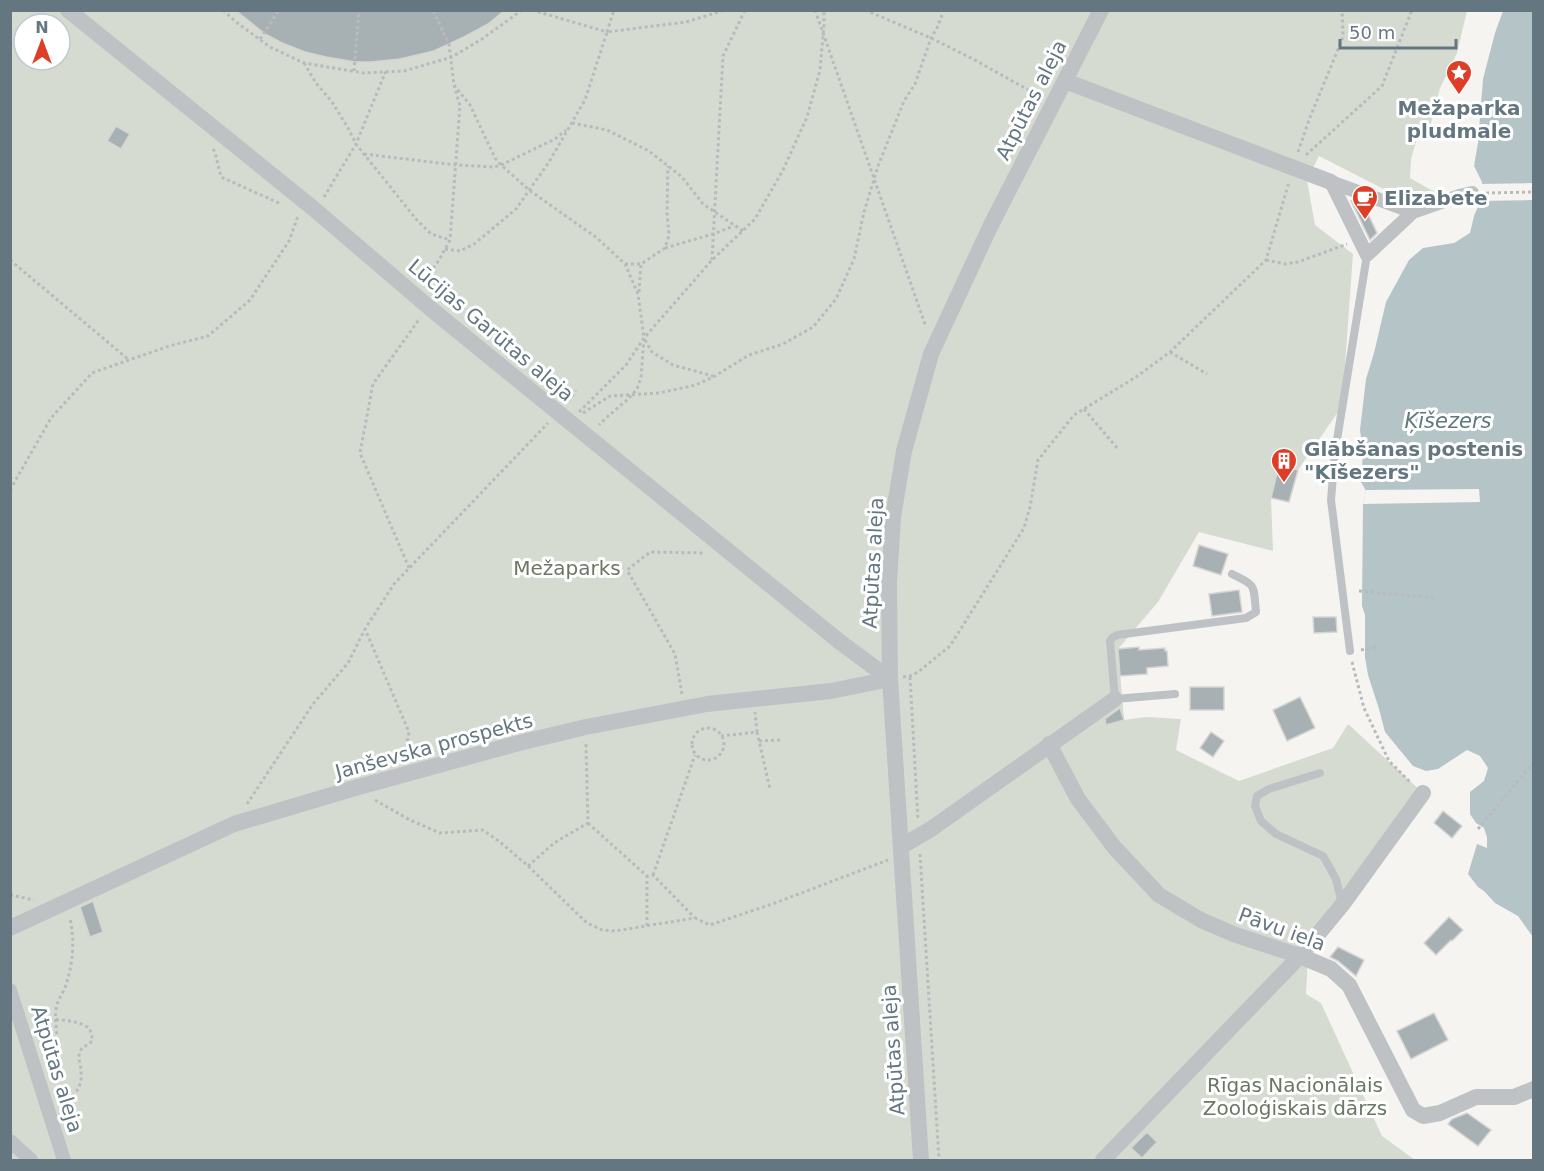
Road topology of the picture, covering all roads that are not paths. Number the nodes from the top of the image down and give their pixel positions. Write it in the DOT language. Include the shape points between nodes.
graph roads {
  1 [pos="68,10"];
  2 [pos="1101,10"];
  3 [pos="1065,81"];
  4 [pos="1331,182"];
  5 [pos="1472,193"];
  6 [pos="1413,212"];
  7 [pos="1367,255"];
  8 [pos="1232,574"];
  9 [pos="1350,651"];
  10 [pos="890,679"];
  11 [pos="1175,694"];
  12 [pos="1115,699"];
  13 [pos="1049,744"];
  14 [pos="1320,773"];
  15 [pos="1423,793"];
  16 [pos="902,850"];
  17 [pos="1342,905"];
  18 [pos="10,928"];
  19 [pos="1300,956"];
  20 [pos="10,990"];
  21 [pos="1533,1089"];
  22 [pos="10,1141"];
  23 [pos="31,1161"];
  24 [pos="64,1161"];
  25 [pos="921,1161"];
  26 [pos="1103,1161"];
  1 -- 10 [label="street, Lūcijas Garūtas aleja" via="306,210"];
  2 -- 3 [label="street, Atpūtas aleja"];
  3 -- 4 [label="street"];
  3 -- 10 [label="street, Atpūtas aleja" via="990,227 934,348 904,451 893,517"];
  4 -- 6 [label="street"];
  4 -- 7 [label="street"];
  5 -- 6 [label="street"];
  6 -- 7 [label="street"];
  7 -- 9 [label="lane" via="1335,452 1331,500"];
  8 -- 12 [label="lane" via="1251,583 1254,589 1256,612 1251,616 1112,638"];
  10 -- 16 [label="street, Atpūtas aleja"];
  10 -- 18 [label="street, Janševska prospekts" via="831,691 707,704 586,727 355,788 234,824"];
  11 -- 12 [label="lane"];
  12 -- 13 [label="street"];
  13 -- 16 [label="street"];
  13 -- 19 [label="street, Pāvu iela" via="1078,800 1114,847 1159,895 1201,921"];
  14 -- 17 [label="lane" via="1269,789 1257,796 1255,806 1261,821 1276,834 1323,856 1336,879"];
  15 -- 17 [label="street"];
  16 -- 25 [label="street, Atpūtas aleja"];
  17 -- 19 [label="street"];
  19 -- 21 [label="street, Pāvu iela" via="1331,969 1349,985 1413,1110 1423,1116 1476,1097 1514,1097"];
  19 -- 26 [label="street"];
  20 -- 24 [label="street, Atpūtas aleja"];
  22 -- 23 [label="street"];
}
